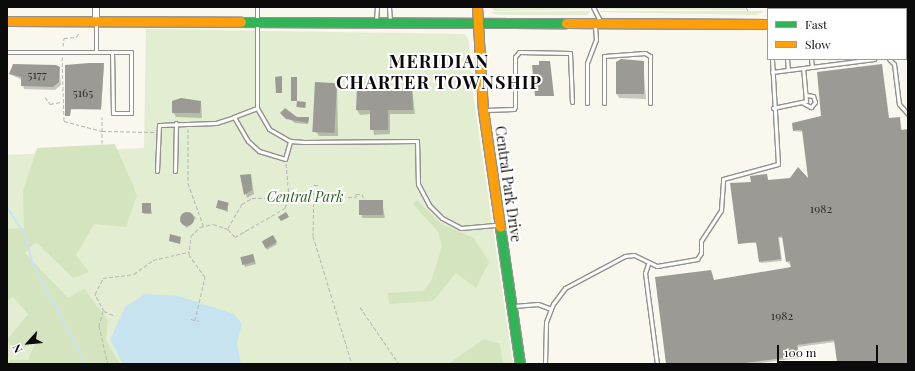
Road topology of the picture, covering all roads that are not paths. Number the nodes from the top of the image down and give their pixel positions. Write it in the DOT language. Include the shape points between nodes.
graph roads {
  1 [pos="96,7"];
  2 [pos="256,7"];
  3 [pos="377,7"];
  4 [pos="389,7"];
  5 [pos="477,7"];
  6 [pos="593,7"];
  7 [pos="96,19"];
  8 [pos="7,21"];
  9 [pos="256,21"];
  10 [pos="376,22"];
  11 [pos="390,22"];
  12 [pos="478,23"];
  13 [pos="598,23"];
  14 [pos="767,24"];
  15 [pos="7,52"];
  16 [pos="96,52"];
  17 [pos="112,52"];
  18 [pos="772,60"];
  19 [pos="787,60"];
  20 [pos="811,60"];
  21 [pos="866,60"];
  22 [pos="890,60"];
  23 [pos="812,67"];
  24 [pos="803,68"];
  25 [pos="788,70"];
  26 [pos="772,72"];
  27 [pos="806,95"];
  28 [pos="572,102"];
  29 [pos="587,102"];
  30 [pos="604,102"];
  31 [pos="650,103"];
  32 [pos="803,104"];
  33 [pos="257,108"];
  34 [pos="773,108"];
  35 [pos="483,110"];
  36 [pos="908,114"];
  37 [pos="234,117"];
  38 [pos="176,123"];
  39 [pos="290,141"];
  40 [pos="157,171"];
  41 [pos="176,171"];
  42 [pos="500,225"];
  43 [pos="648,264"];
  44 [pos="512,306"];
  45 [pos="550,309"];
  46 [pos="520,364"];
  47 [pos="545,364"];
  48 [pos="657,364"];
  1 -- 7 [label="street"];
  2 -- 9 [label="lane"];
  3 -- 10 [label="lane"];
  4 -- 11 [label="lane"];
  5 -- 12 [label="main road, Central Park Drive"];
  6 -- 13 [label="lane"];
  7 -- 8 [label="main road"];
  7 -- 9 [label="main road"];
  7 -- 16 [label="lane"];
  9 -- 10 [label="main road"];
  9 -- 33 [label="lane"];
  10 -- 11 [label="main road"];
  11 -- 12 [label="main road"];
  12 -- 13 [label="main road"];
  12 -- 35 [label="main road, Central Park Drive"];
  13 -- 14 [label="main road"];
  13 -- 29 [label="lane" via="596,40 587,63"];
  15 -- 16 [label="lane"];
  16 -- 17 [label="lane"];
  17 -- 17 [label="lane" via="131,52 131,113 113,113"];
  18 -- 26 [label="lane"];
  19 -- 25 [label="lane"];
  20 -- 23 [label="lane"];
  21 -- 23 [label="lane"];
  22 -- 36 [label="lane" via="894,64 899,104"];
  23 -- 24 [label="lane"];
  24 -- 25 [label="lane"];
  24 -- 27 [label="lane"];
  25 -- 26 [label="lane"];
  26 -- 34 [label="lane"];
  27 -- 32 [label="lane"];
  27 -- 32 [label="lane" via="813,96 815,102 811,107"];
  28 -- 35 [label="lane" via="570,54 517,53 514,108"];
  30 -- 31 [label="lane" via="604,56 645,53 650,56"];
  32 -- 34 [label="lane"];
  33 -- 37 [label="lane"];
  33 -- 39 [label="lane" via="270,129"];
  34 -- 43 [label="lane" via="778,164 723,179 721,210 701,241 702,253 697,260"];
  35 -- 42 [label="main road, Central Park Drive"];
  37 -- 38 [label="lane" via="216,123"];
  37 -- 39 [label="lane" via="248,141 259,151 285,159"];
  38 -- 40 [label="lane" via="163,123 157,132"];
  38 -- 41 [label="lane"];
  39 -- 42 [label="lane" via="417,141 418,184 433,209 461,228"];
  42 -- 44 [label="main road, Central Park Drive"];
  43 -- 45 [label="lane" via="634,255 622,257 571,284"];
  43 -- 48 [label="lane" via="645,273"];
  44 -- 45 [label="lane" via="538,304"];
  44 -- 46 [label="main road, Central Park Drive"];
  45 -- 47 [label="lane" via="543,336"];
}
